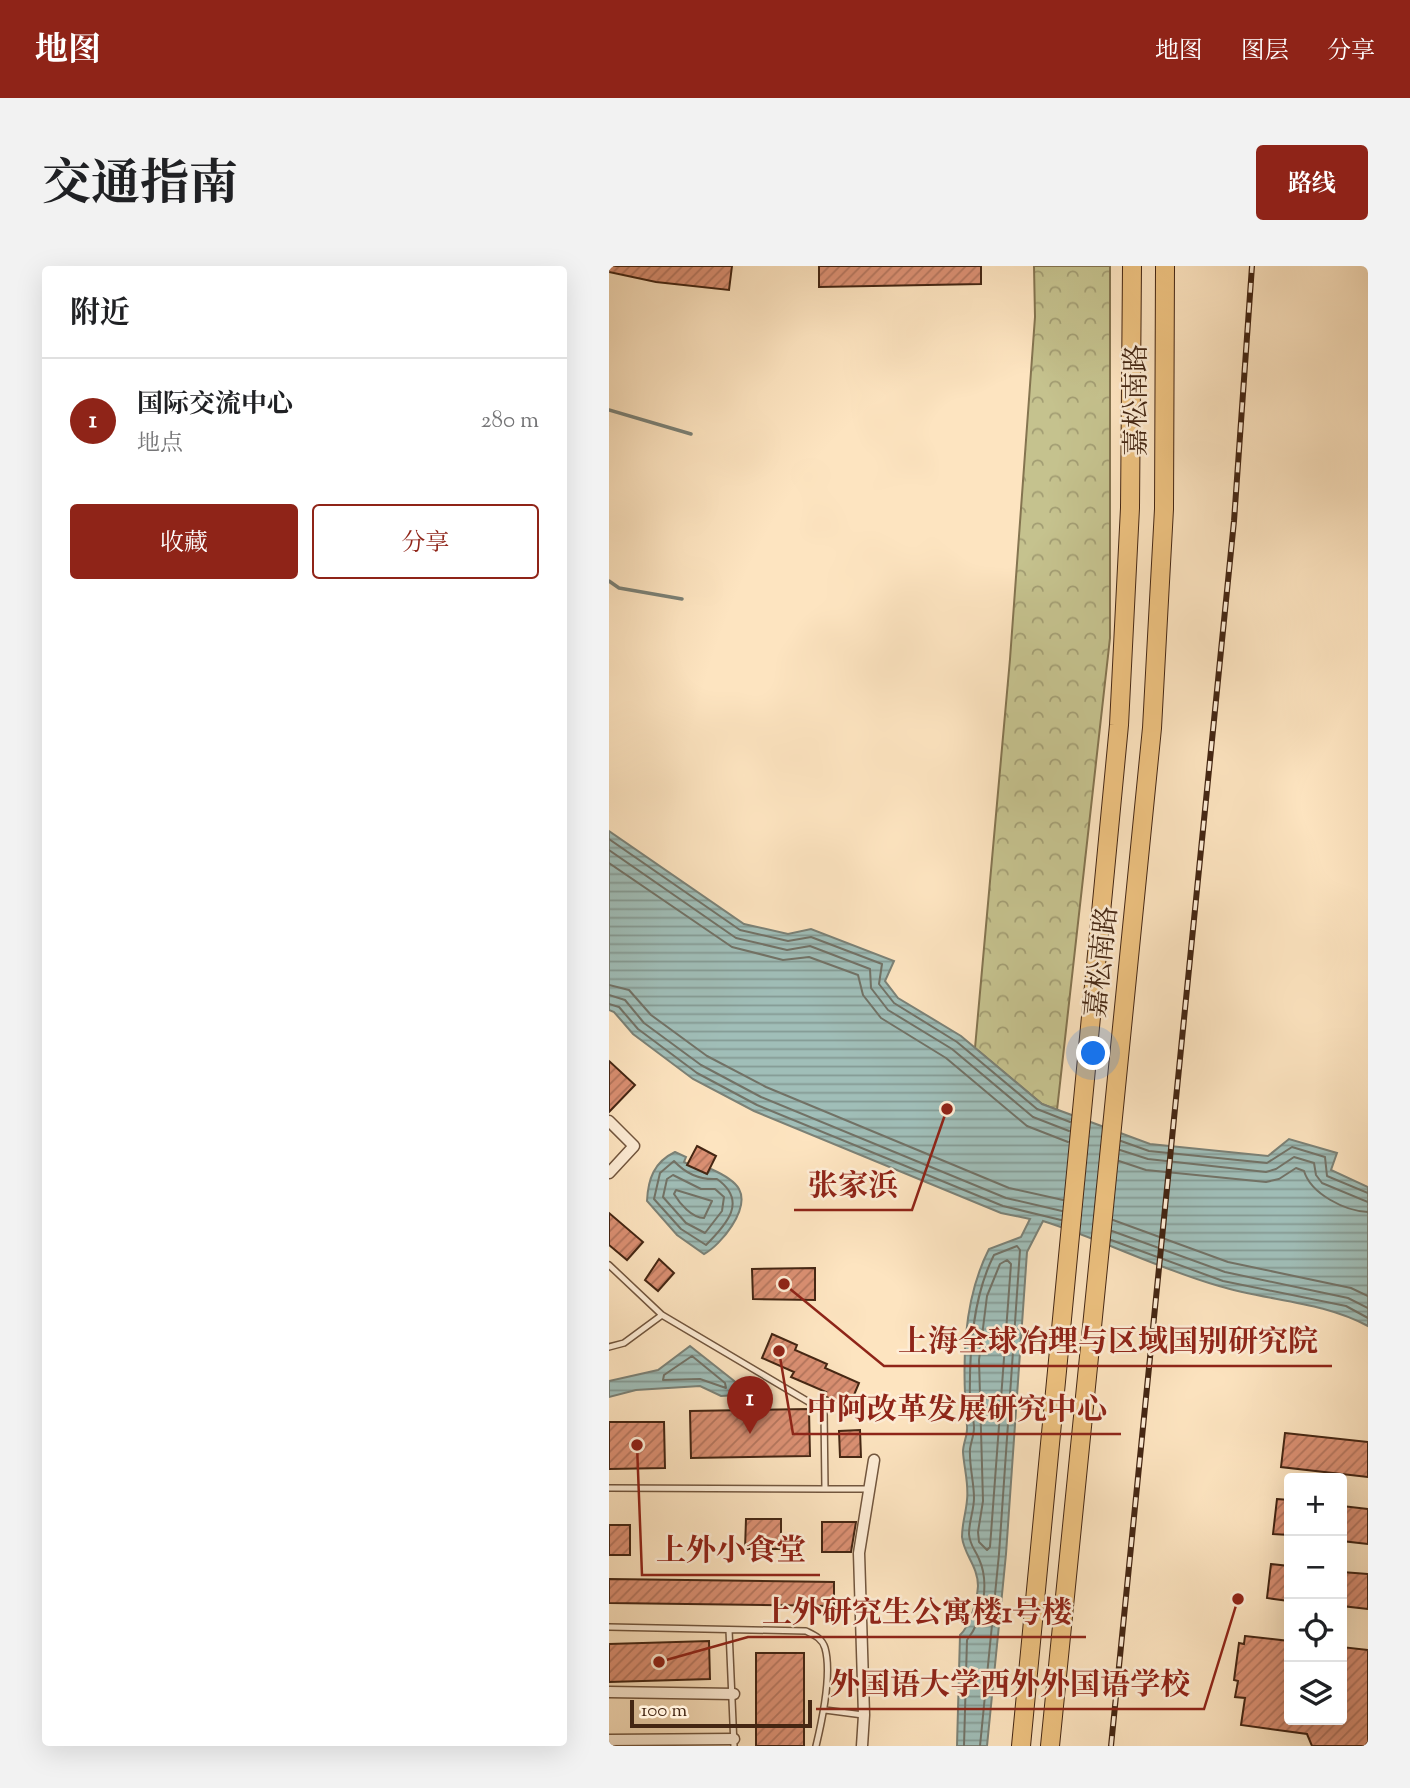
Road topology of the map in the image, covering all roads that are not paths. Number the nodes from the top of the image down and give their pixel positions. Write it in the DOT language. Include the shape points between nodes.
graph roads {
  1 [pos="1132,266"];
  2 [pos="1164,266"];
  3 [pos="609,1121"];
  4 [pos="609,1173"];
  5 [pos="609,1265"];
  6 [pos="662,1315"];
  7 [pos="609,1347"];
  8 [pos="874,1460"];
  9 [pos="609,1488"];
  10 [pos="825,1489"];
  11 [pos="869,1489"];
  12 [pos="609,1627"];
  13 [pos="729,1630"];
  14 [pos="609,1692"];
  15 [pos="734,1694"];
  16 [pos="825,1710"];
  17 [pos="864,1715"];
  18 [pos="609,1740"];
  19 [pos="734,1742"];
  20 [pos="816,1746"];
  21 [pos="862,1746"];
  22 [pos="1021,1746"];
  23 [pos="1050,1746"];
  1 -- 22 [label="main road, 嘉松南路" via="1131,508 1120,712"];
  2 -- 23 [label="main road, 嘉松南路" via="1164,495 1143,837"];
  3 -- 4 [label="street" via="634,1146"];
  5 -- 6 [label="lane"];
  6 -- 7 [label="lane" via="624,1343"];
  6 -- 10 [label="lane" via="824,1411"];
  8 -- 11 [label="street"];
  9 -- 10 [label="lane"];
  10 -- 11 [label="lane"];
  11 -- 17 [label="street" via="859,1553"];
  12 -- 13 [label="lane"];
  13 -- 15 [label="lane"];
  13 -- 16 [label="lane" via="806,1631 819,1637 825,1648"];
  14 -- 15 [label="street"];
  15 -- 19 [label="lane"];
  16 -- 17 [label="lane"];
  16 -- 20 [label="lane"];
  17 -- 21 [label="street"];
  18 -- 19 [label="street"];
}
